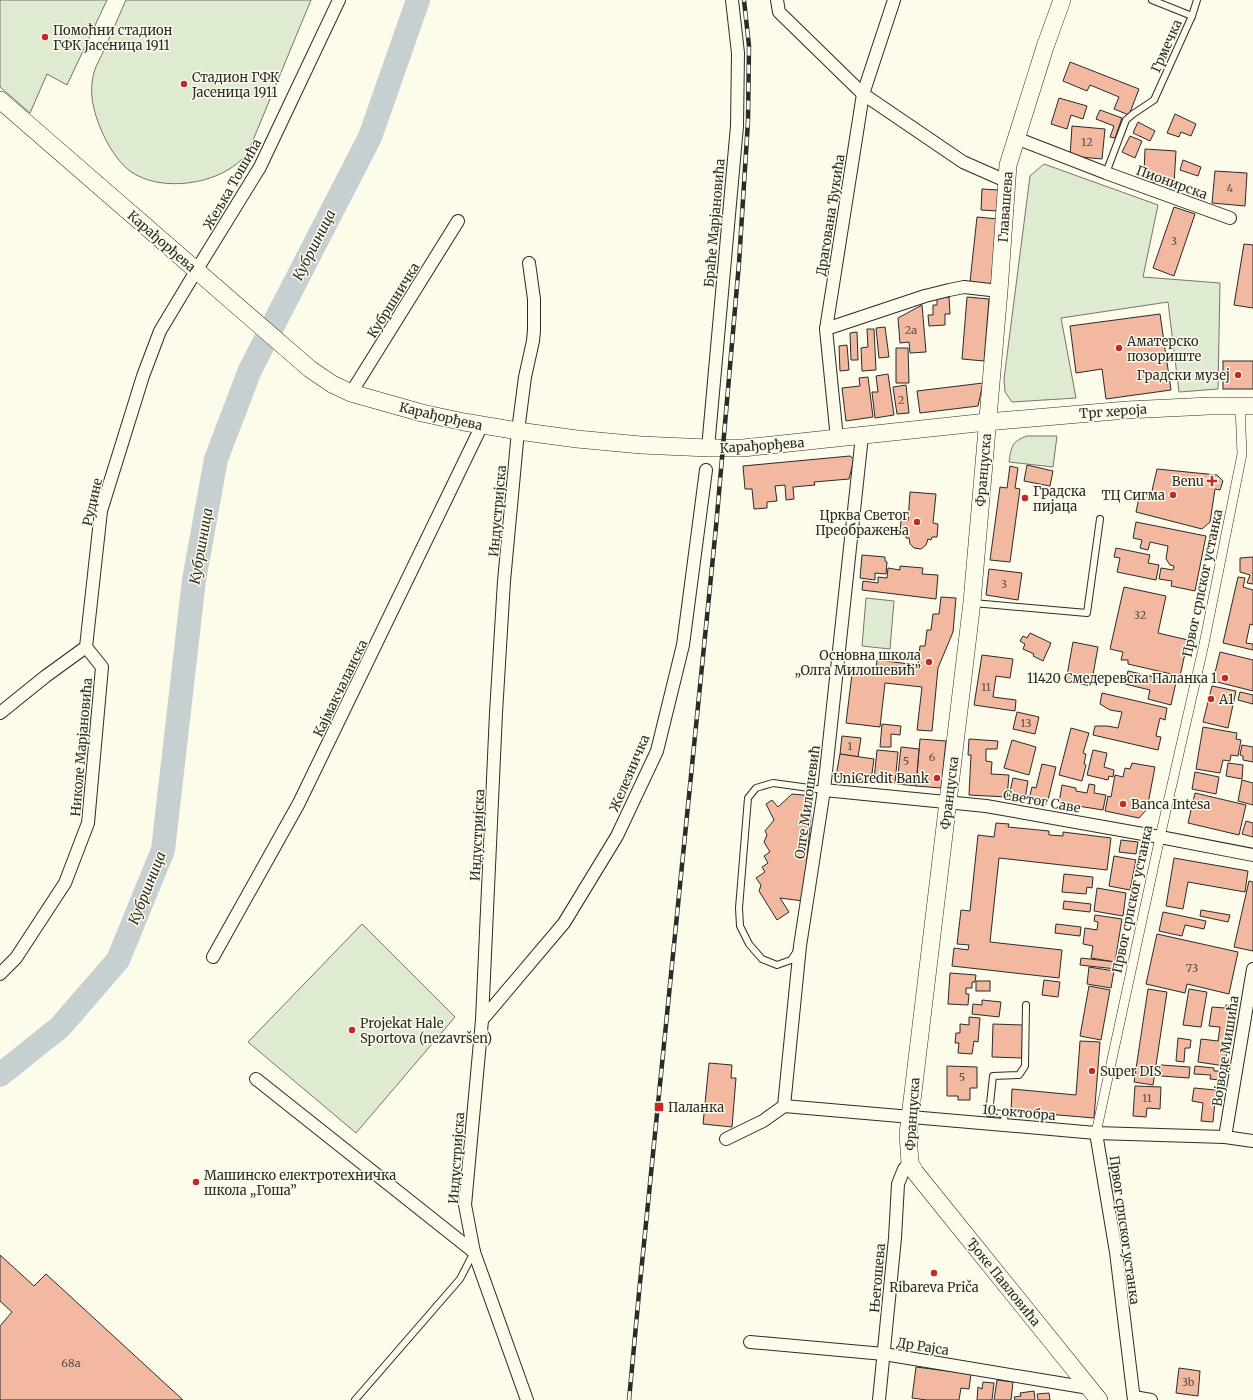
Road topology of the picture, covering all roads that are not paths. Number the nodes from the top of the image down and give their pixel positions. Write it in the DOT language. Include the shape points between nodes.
graph roads {
  1 [pos="339,0"];
  2 [pos="732,0"];
  3 [pos="777,0"];
  4 [pos="894,0"];
  5 [pos="1062,0"];
  6 [pos="1152,0"];
  7 [pos="1197,0"];
  8 [pos="1192,16"];
  9 [pos="863,94"];
  10 [pos="0,100"];
  11 [pos="1016,138"];
  12 [pos="1106,173"];
  13 [pos="1006,181"];
  14 [pos="1230,218"];
  15 [pos="458,221"];
  16 [pos="529,263"];
  17 [pos="199,273"];
  18 [pos="999,291"];
  19 [pos="826,328"];
  20 [pos="351,393"];
  21 [pos="1249,405"];
  22 [pos="987,422"];
  23 [pos="482,425"];
  24 [pos="518,431"];
  25 [pos="862,436"];
  26 [pos="837,439"];
  27 [pos="708,448"];
  28 [pos="706,470"];
  29 [pos="1100,519"];
  30 [pos="972,602"];
  31 [pos="86,647"];
  32 [pos="0,713"];
  33 [pos="824,790"];
  34 [pos="948,802"];
  35 [pos="1160,837"];
  36 [pos="1253,855"];
  37 [pos="800,946"];
  38 [pos="213,957"];
  39 [pos="1253,969"];
  40 [pos="0,974"];
  41 [pos="1026,1005"];
  42 [pos="482,1020"];
  43 [pos="256,1079"];
  44 [pos="784,1106"];
  45 [pos="909,1117"];
  46 [pos="1003,1125"];
  47 [pos="1096,1133"];
  48 [pos="1225,1138"];
  49 [pos="726,1139"];
  50 [pos="1253,1141"];
  51 [pos="910,1163"];
  52 [pos="474,1252"];
  53 [pos="750,1342"];
  54 [pos="884,1354"];
  55 [pos="1094,1394"];
  56 [pos="1132,1399"];
  57 [pos="355,1400"];
  58 [pos="527,1400"];
  59 [pos="879,1400"];
  60 [pos="1151,1400"];
  1 -- 17 [label="street, Жељка Тошића" via="260,167"];
  2 -- 27 [label="street, Браће Марјановића" via="738,53 737,126"];
  3 -- 9 [label="street" via="779,12"];
  4 -- 9 [label="street, Драгована Ђукића"];
  5 -- 11 [label="main road, Главашева"];
  6 -- 8 [label="lane"];
  7 -- 8 [label="lane, Грмечка"];
  8 -- 12 [label="lane, Грмечка" via="1154,100 1126,120"];
  9 -- 13 [label="street" via="963,162"];
  9 -- 19 [label="street, Драгована Ђукића"];
  10 -- 17 [label="main road, Карађорђева"];
  11 -- 12 [label="street, Пионирска"];
  11 -- 13 [label="main road, Главашева"];
  12 -- 14 [label="street, Пионирска"];
  13 -- 18 [label="main road, Главашева"];
  15 -- 20 [label="street, Кубршничка"];
  16 -- 24 [label="street, Индустријска" via="534,299 534,330"];
  17 -- 20 [label="main road, Карађорђева" via="310,369"];
  17 -- 31 [label="street, Рудине" via="160,331 143,376 101,511"];
  18 -- 19 [label="street" via="964,287 949,290"];
  18 -- 22 [label="main road, Главашева"];
  19 -- 26 [label="street, Драгована Ђукића"];
  20 -- 23 [label="main road, Карађорђева" via="422,413"];
  21 -- 22 [label="main road, Трг хероја" via="1127,410"];
  21 -- 35 [label="street, Првог српског устанка" via="1242,454 1204,644"];
  22 -- 25 [label="main road, Карађорђева"];
  22 -- 30 [label="main road, Француска"];
  23 -- 24 [label="main road, Карађорђева"];
  23 -- 38 [label="street, Кајмакчаланска" via="299,802"];
  24 -- 27 [label="main road, Карађорђева" via="641,445"];
  24 -- 42 [label="street, Индустријска" via="504,589"];
  25 -- 26 [label="main road, Карађорђева"];
  25 -- 33 [label="street, Олге Милошевић"];
  26 -- 27 [label="main road, Карађорђева" via="743,448"];
  28 -- 42 [label="street, Железничка" via="683,645 657,751 617,836 564,923"];
  29 -- 30 [label="lane" via="1088,613"];
  30 -- 34 [label="main road, Француска"];
  31 -- 32 [label="street"];
  31 -- 40 [label="street, Николе Марјановића" via="102,667 88,823 65,883 16,958"];
  33 -- 34 [label="street, Светог Саве"];
  33 -- 37 [label="street, Олге Милошевић"];
  33 -- 37 [label="lane" via="773,783 756,788 748,798 739,908 740,926 749,944 762,959 777,965 791,960"];
  34 -- 35 [label="street, Светог Саве" via="986,806"];
  34 -- 45 [label="main road, Француска"];
  35 -- 36 [label="street, Светог Саве"];
  35 -- 47 [label="street, Првог српског устанка"];
  37 -- 44 [label="street, Олге Милошевић"];
  39 -- 48 [label="street, Војводе Мишића"];
  41 -- 46 [label="lane" via="1025,1066 1019,1075 993,1076 989,1113 1005,1114"];
  42 -- 52 [label="street, Индустријска" via="465,1205"];
  43 -- 52 [label="street"];
  44 -- 45 [label="street, 10. октобра"];
  44 -- 49 [label="street" via="763,1121"];
  45 -- 46 [label="street, 10. октобра"];
  45 -- 51 [label="main road, Француска"];
  46 -- 47 [label="street, 10. октобра"];
  47 -- 48 [label="street, 10. октобра"];
  47 -- 56 [label="street, Првог српског устанка" via="1116,1252"];
  48 -- 50 [label="street, 10. октобра"];
  51 -- 54 [label="street, Његошева" via="904,1169 898,1184"];
  51 -- 55 [label="main road, Ђоке Павловића"];
  52 -- 57 [label="lane" via="460,1279"];
  52 -- 58 [label="street, Индустријска"];
  53 -- 54 [label="street, Др Рајса"];
  54 -- 55 [label="street, Др Рајса"];
  54 -- 59 [label="street, Његошева"];
  56 -- 60 [label="street"];
}
